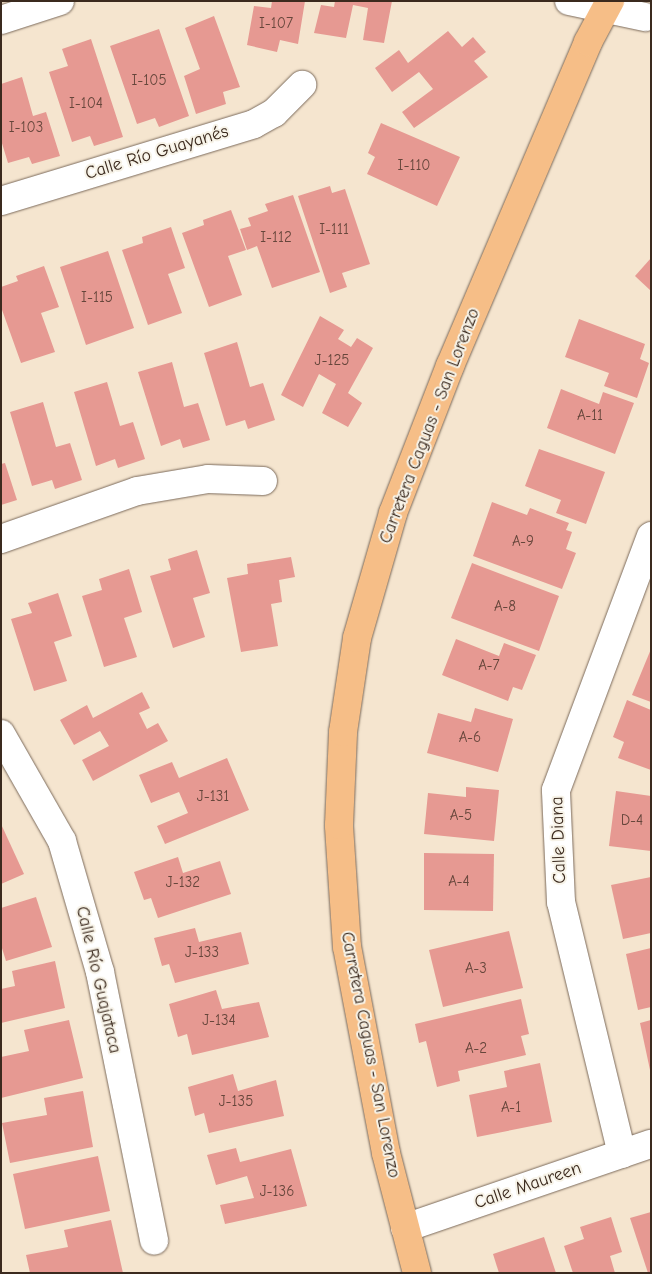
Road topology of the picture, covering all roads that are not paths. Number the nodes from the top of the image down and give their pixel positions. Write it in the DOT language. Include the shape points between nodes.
graph roads {
  1 [pos="60,1"];
  2 [pos="569,1"];
  3 [pos="606,4"];
  4 [pos="645,17"];
  5 [pos="1,20"];
  6 [pos="302,85"];
  7 [pos="1,201"];
  8 [pos="263,481"];
  9 [pos="651,536"];
  10 [pos="1,540"];
  11 [pos="1,734"];
  12 [pos="651,1144"];
  13 [pos="622,1154"];
  14 [pos="405,1228"];
  15 [pos="154,1241"];
  16 [pos="417,1273"];
  1 -- 5 [label="street"];
  2 -- 3 [label="street"];
  3 -- 4 [label="street"];
  3 -- 14 [label="main road, Carretera Caguas - San Lorenzo" via="450,366 393,513 357,638 343,732 339,825 347,947 370,1078"];
  6 -- 7 [label="street, Calle Río Guayanés" via="274,113 254,124"];
  8 -- 10 [label="street" via="208,479 137,491"];
  9 -- 13 [label="street, Calle Diana" via="556,790 561,902"];
  11 -- 15 [label="street, Calle Río Guajataca" via="62,841 100,972"];
  12 -- 13 [label="street, Calle Maureen"];
  13 -- 14 [label="street, Calle Maureen"];
  14 -- 16 [label="main road, Carretera Caguas - San Lorenzo"];
}
